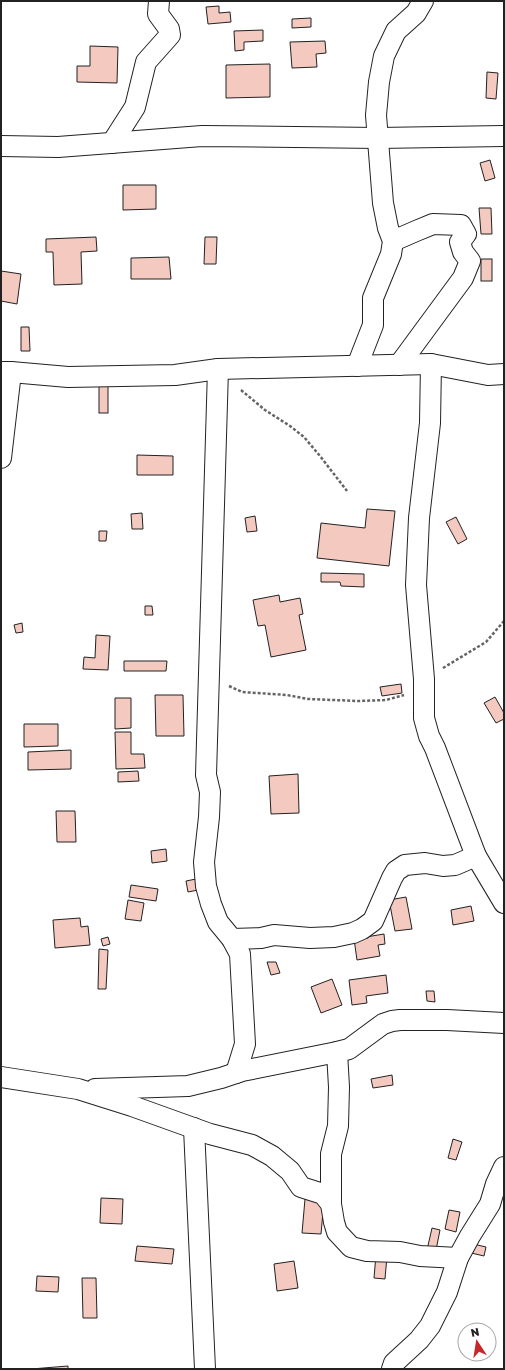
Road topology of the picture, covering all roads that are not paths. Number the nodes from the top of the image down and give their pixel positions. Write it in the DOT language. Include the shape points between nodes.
graph roads {
  1 [pos="159,1"];
  2 [pos="423,1"];
  3 [pos="504,136"];
  4 [pos="378,138"];
  5 [pos="112,143"];
  6 [pos="1,146"];
  7 [pos="393,241"];
  8 [pos="431,364"];
  9 [pos="399,365"];
  10 [pos="357,366"];
  11 [pos="218,370"];
  12 [pos="6,372"];
  13 [pos="504,374"];
  14 [pos="1,458"];
  15 [pos="476,856"];
  16 [pos="504,903"];
  17 [pos="232,939"];
  18 [pos="504,1023"];
  19 [pos="337,1052"];
  20 [pos="236,1073"];
  21 [pos="1,1077"];
  22 [pos="78,1089"];
  23 [pos="194,1128"];
  24 [pos="504,1167"];
  25 [pos="331,1204"];
  26 [pos="458,1258"];
  27 [pos="205,1369"];
  28 [pos="392,1369"];
  1 -- 5 [label="street" via="158,14 170,34 146,62 135,107"];
  2 -- 4 [label="street" via="416,13 396,31 384,56 376,115"];
  3 -- 4 [label="street"];
  4 -- 5 [label="street" via="202,136"];
  4 -- 7 [label="street" via="383,203"];
  5 -- 6 [label="street" via="58,147"];
  7 -- 9 [label="street" via="433,224 461,225 466,234 460,242 463,252 470,261 463,278"];
  7 -- 10 [label="street" via="391,254 373,298 373,325"];
  8 -- 9 [label="street"];
  8 -- 13 [label="street" via="488,375"];
  8 -- 15 [label="street" via="430,423 419,518 416,585 424,679 424,718"];
  9 -- 10 [label="street"];
  10 -- 11 [label="street"];
  11 -- 12 [label="street" via="175,375 68,377"];
  11 -- 17 [label="street" via="206,775 210,792 204,862 211,904 218,922"];
  12 -- 14 [label="street"];
  15 -- 16 [label="street"];
  15 -- 17 [label="street" via="455,865 405,865 396,871 392,878 373,921 352,933 334,937 274,935"];
  17 -- 20 [label="street" via="240,954 245,1044"];
  18 -- 19 [label="street" via="392,1021 383,1024 349,1049"];
  19 -- 20 [label="street"];
  19 -- 25 [label="street" via="338,1126 331,1154"];
  20 -- 22 [label="street" via="188,1086"];
  21 -- 22 [label="street"];
  22 -- 23 [label="street"];
  23 -- 25 [label="street" via="252,1145 272,1156 290,1171 301,1187 323,1194"];
  23 -- 27 [label="street"];
  24 -- 26 [label="street" via="490,1204"];
  25 -- 26 [label="street" via="337,1232 351,1247 367,1251"];
  26 -- 28 [label="street" via="430,1326 394,1363"];
}
